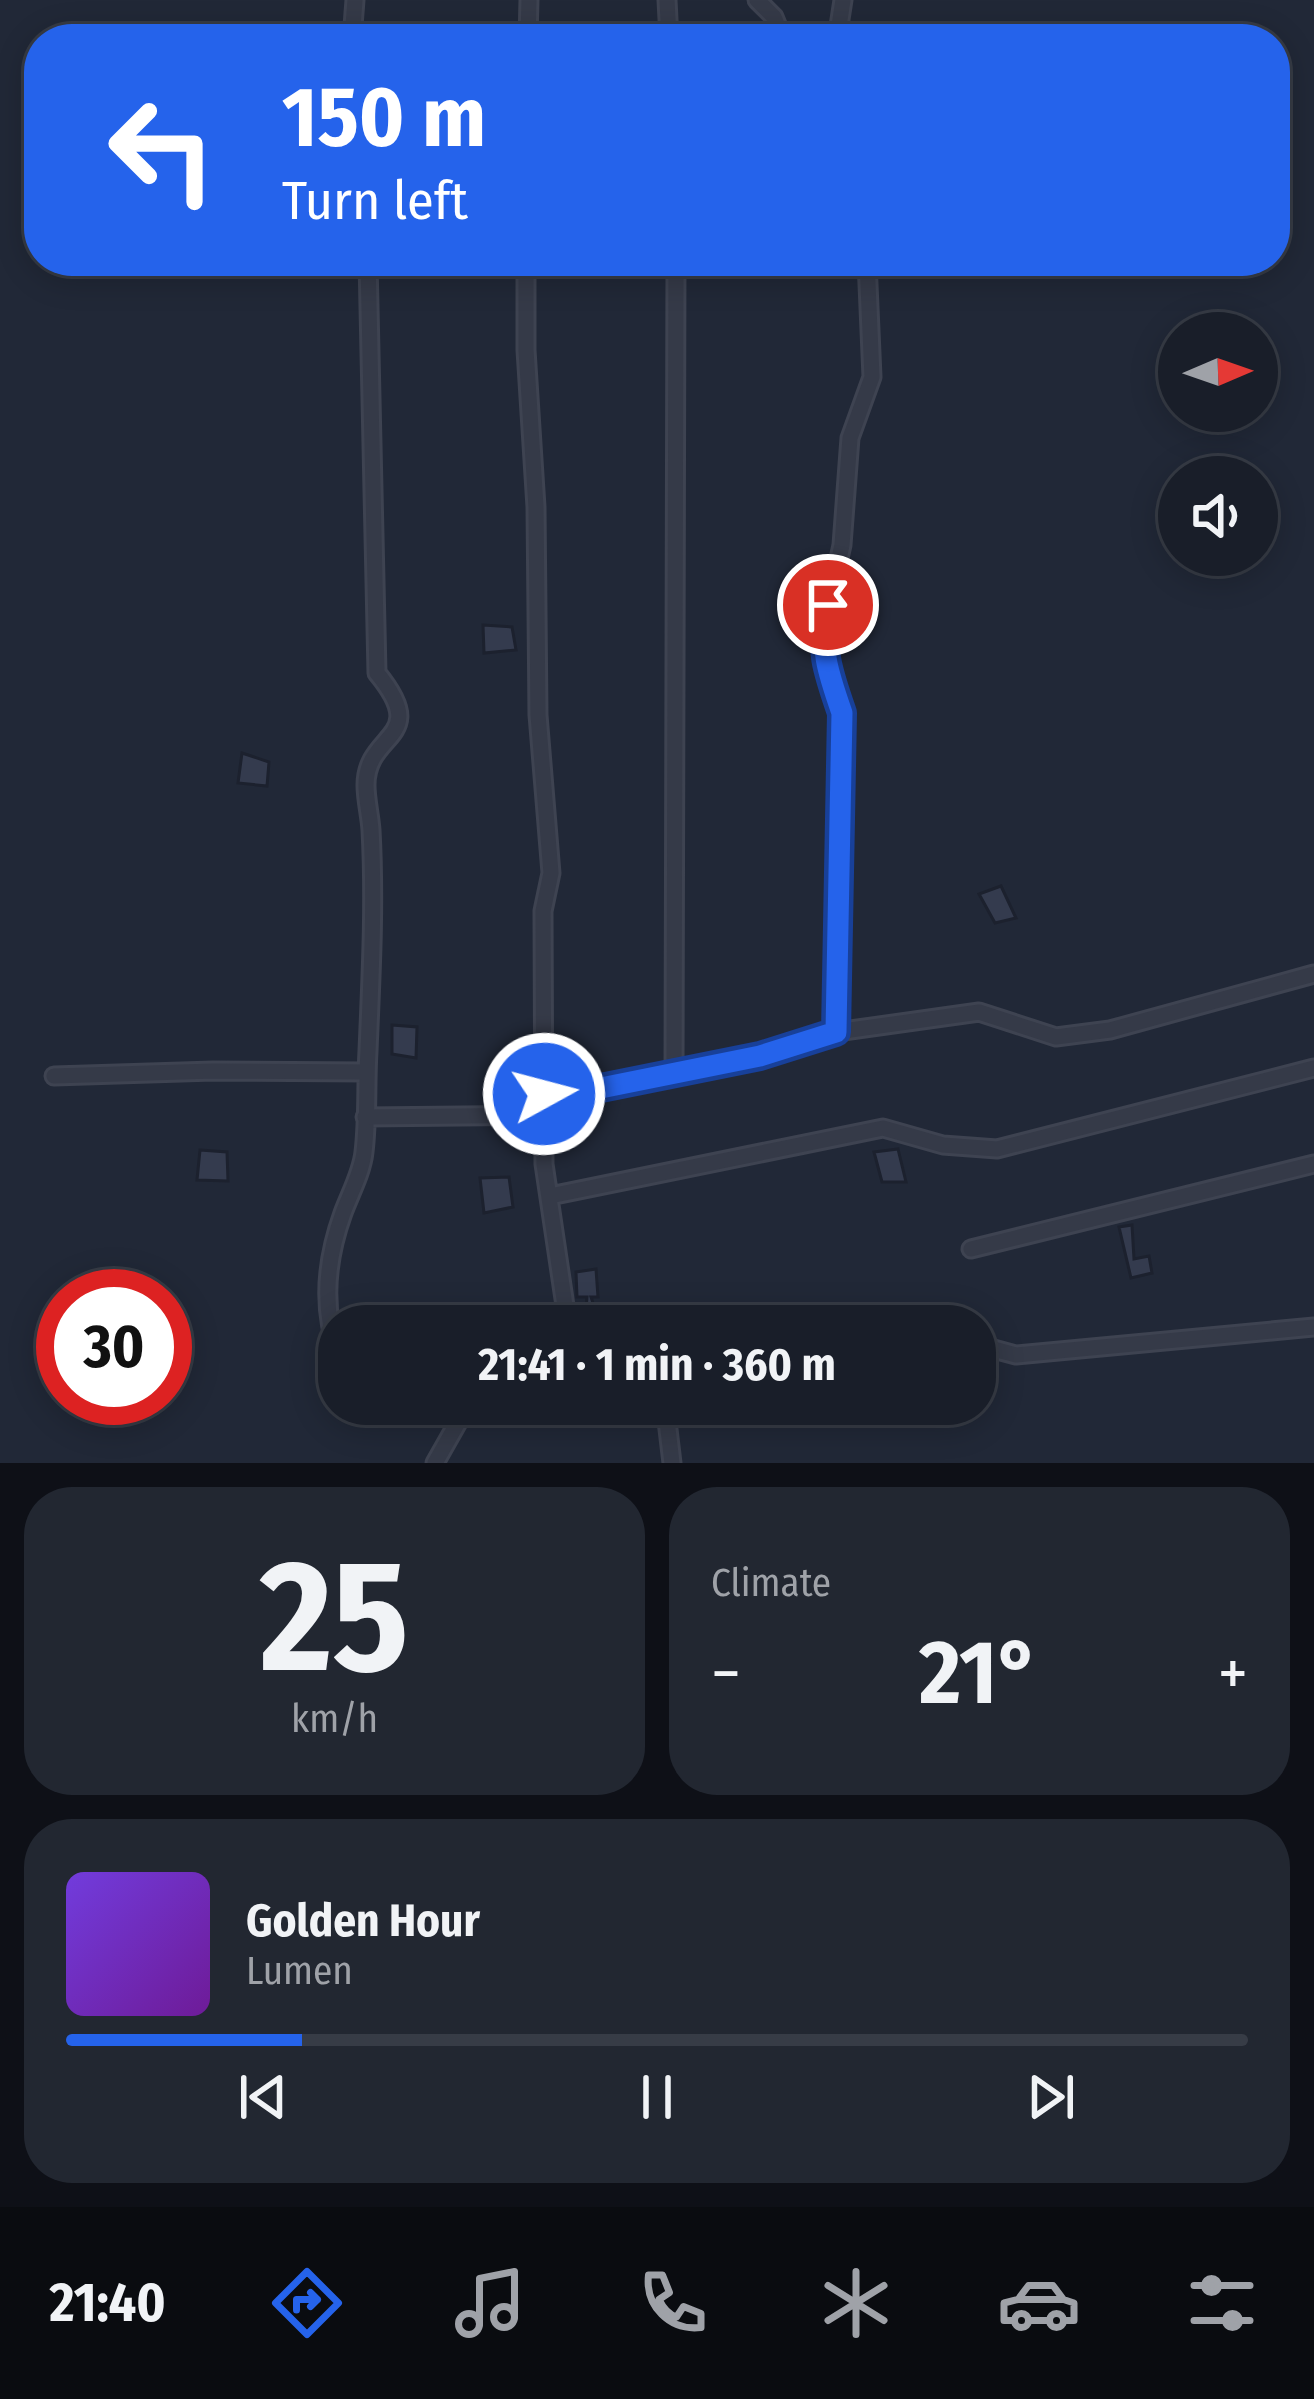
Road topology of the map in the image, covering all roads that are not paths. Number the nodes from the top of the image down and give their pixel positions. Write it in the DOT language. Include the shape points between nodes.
graph roads {
  1 [pos="757,0"];
  2 [pos="777,24"];
  3 [pos="368,276"];
  4 [pos="526,276"];
  5 [pos="676,276"];
  6 [pos="868,276"];
  7 [pos="1314,974"];
  8 [pos="836,1032"];
  9 [pos="1314,1068"];
  10 [pos="367,1072"];
  11 [pos="674,1073"];
  12 [pos="54,1076"];
  13 [pos="544,1094"];
  14 [pos="544,1115"];
  15 [pos="365,1118"];
  16 [pos="1314,1164"];
  17 [pos="550,1196"];
  18 [pos="971,1249"];
  19 [pos="326,1305"];
  20 [pos="565,1305"];
  21 [pos="1314,1327"];
  22 [pos="996,1350"];
  23 [pos="456,1425"];
  24 [pos="667,1425"];
  25 [pos="435,1463"];
  26 [pos="672,1463"];
  1 -- 2 [label="street"];
  3 -- 10 [label="street" via="377,673 400,712 365,781 373,944"];
  4 -- 13 [label="street" via="538,715 551,873 543,911"];
  5 -- 11 [label="street"];
  6 -- 8 [label="street" via="872,377 850,438 842,545 822,635 842,713"];
  7 -- 8 [label="street" via="1110,1030 1056,1037 980,1012"];
  8 -- 11 [label="street"];
  9 -- 17 [label="street" via="997,1149 883,1128"];
  10 -- 12 [label="street"];
  10 -- 15 [label="street"];
  11 -- 13 [label="street"];
  13 -- 14 [label="street"];
  14 -- 15 [label="street"];
  14 -- 17 [label="street"];
  15 -- 19 [label="street" via="364,1157 340,1222"];
  16 -- 18 [label="street"];
  17 -- 20 [label="street"];
  21 -- 22 [label="street" via="1016,1355"];
  23 -- 25 [label="street"];
  24 -- 26 [label="street"];
}
